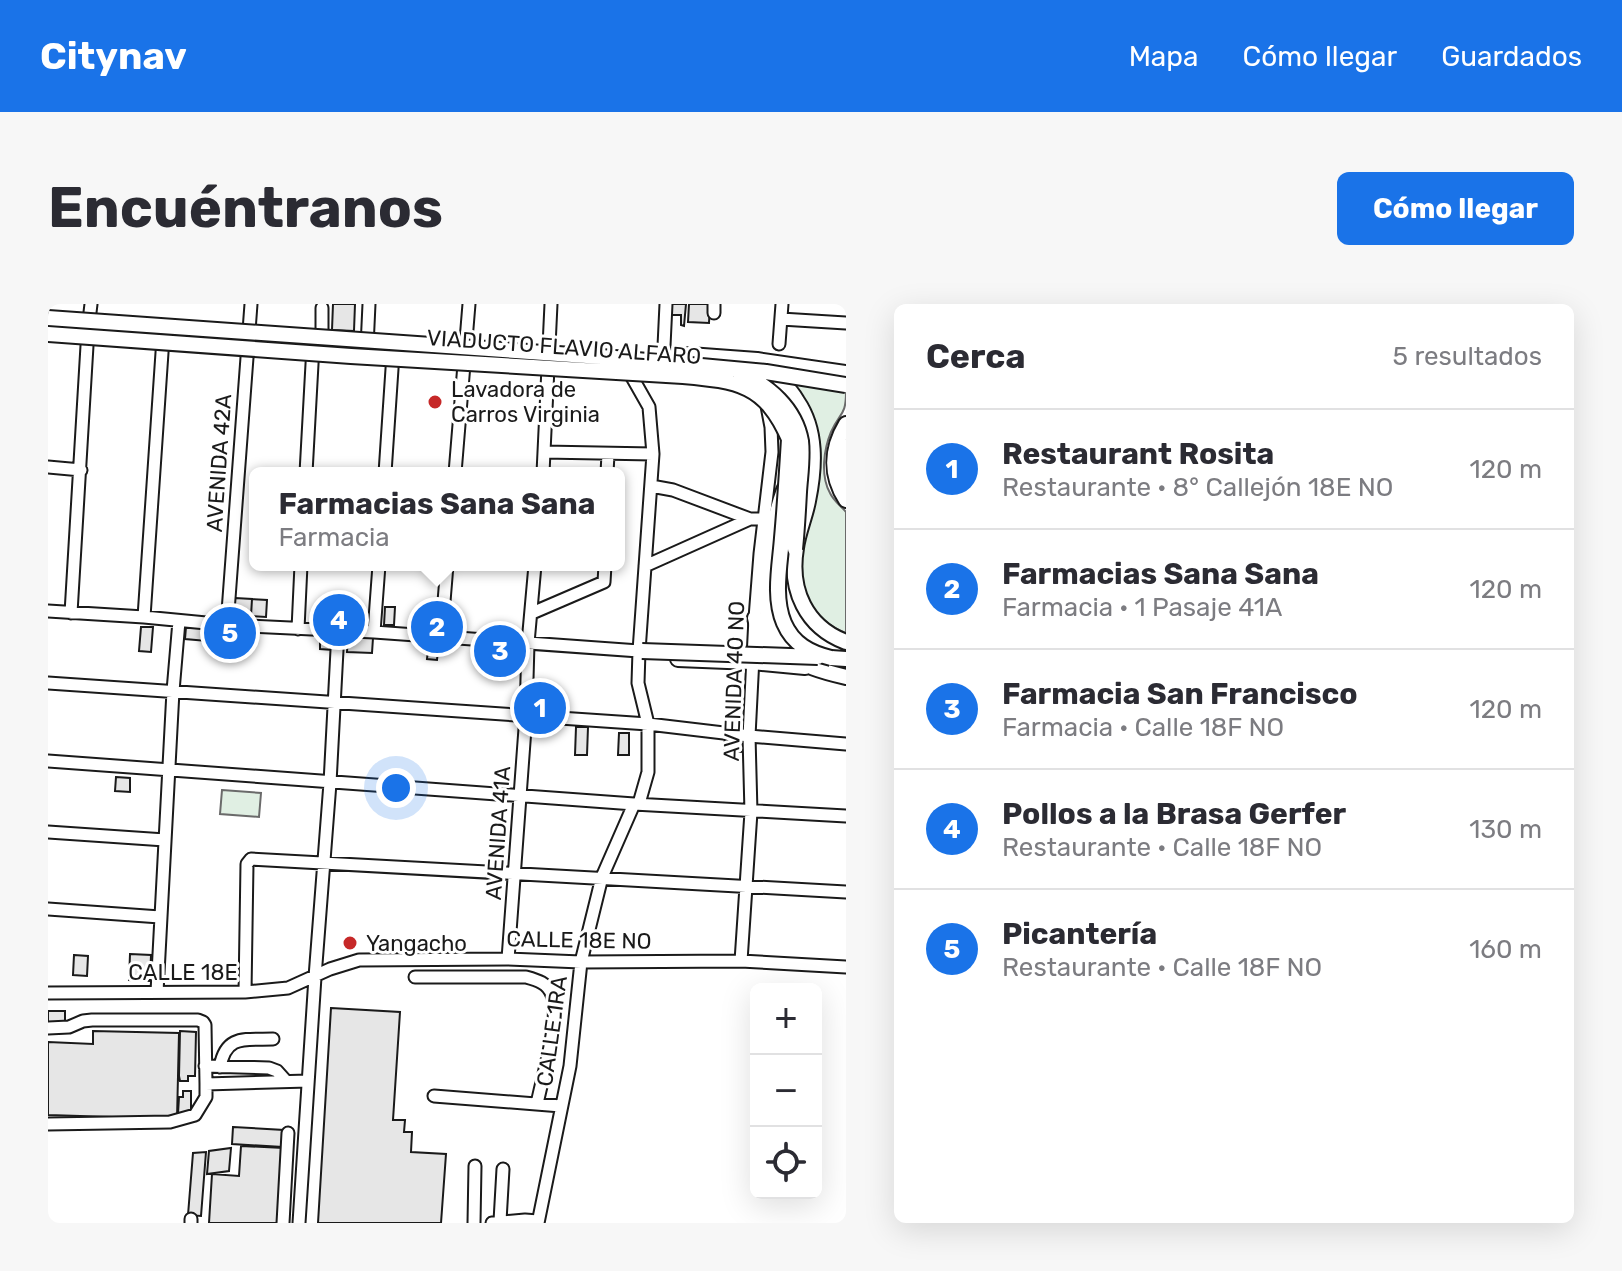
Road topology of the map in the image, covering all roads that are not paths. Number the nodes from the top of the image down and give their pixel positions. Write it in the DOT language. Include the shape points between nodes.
graph roads {
  1 [pos="91,304"];
  2 [pos="251,304"];
  3 [pos="369,304"];
  4 [pos="469,304"];
  5 [pos="551,304"];
  6 [pos="666,304"];
  7 [pos="782,304"];
  8 [pos="322,308"];
  9 [pos="48,318"];
  10 [pos="781,319"];
  11 [pos="846,323"];
  12 [pos="48,326"];
  13 [pos="88,329"];
  14 [pos="48,334"];
  15 [pos="163,335"];
  16 [pos="249,340"];
  17 [pos="779,344"];
  18 [pos="317,346"];
  19 [pos="367,350"];
  20 [pos="393,352"];
  21 [pos="465,357"];
  22 [pos="548,362"];
  23 [pos="620,363"];
  24 [pos="663,371"];
  25 [pos="716,371"];
  26 [pos="846,373"];
  27 [pos="846,385"];
  28 [pos="846,424"];
  29 [pos="846,447"];
  30 [pos="544,452"];
  31 [pos="608,454"];
  32 [pos="653,454"];
  33 [pos="48,467"];
  34 [pos="307,467"];
  35 [pos="385,467"];
  36 [pos="456,467"];
  37 [pos="543,467"];
  38 [pos="607,467"];
  39 [pos="81,470"];
  40 [pos="846,478"];
  41 [pos="786,482"];
  42 [pos="651,486"];
  43 [pos="846,500"];
  44 [pos="750,519"];
  45 [pos="763,519"];
  46 [pos="795,549"];
  47 [pos="645,566"];
  48 [pos="301,571"];
  49 [pos="379,571"];
  50 [pos="447,571"];
  51 [pos="535,571"];
  52 [pos="605,571"];
  53 [pos="48,611"];
  54 [pos="71,613"];
  55 [pos="532,613"];
  56 [pos="144,617"];
  57 [pos="755,618"];
  58 [pos="179,621"];
  59 [pos="227,625"];
  60 [pos="298,629"];
  61 [pos="338,631"];
  62 [pos="374,632"];
  63 [pos="441,638"];
  64 [pos="846,642"];
  65 [pos="528,643"];
  66 [pos="641,651"];
  67 [pos="752,662"];
  68 [pos="836,663"];
  69 [pos="796,665"];
  70 [pos="846,677"];
  71 [pos="48,683"];
  72 [pos="173,691"];
  73 [pos="333,702"];
  74 [pos="526,715"];
  75 [pos="648,724"];
  76 [pos="749,736"];
  77 [pos="846,744"];
  78 [pos="48,761"];
  79 [pos="169,770"];
  80 [pos="330,783"];
  81 [pos="521,796"];
  82 [pos="637,802"];
  83 [pos="751,812"];
  84 [pos="846,816"];
  85 [pos="48,832"];
  86 [pos="165,840"];
  87 [pos="323,862"];
  88 [pos="515,873"];
  89 [pos="602,877"];
  90 [pos="746,885"];
  91 [pos="846,892"];
  92 [pos="48,909"];
  93 [pos="160,917"];
  94 [pos="508,959"];
  95 [pos="741,961"];
  96 [pos="581,962"];
  97 [pos="846,967"];
  98 [pos="315,977"];
  99 [pos="415,977"];
  100 [pos="157,992"];
  101 [pos="245,992"];
  102 [pos="48,993"];
  103 [pos="48,1028"];
  104 [pos="273,1039"];
  105 [pos="205,1066"];
  106 [pos="220,1067"];
  107 [pos="286,1081"];
  108 [pos="308,1081"];
  109 [pos="206,1084"];
  110 [pos="434,1096"];
  111 [pos="537,1104"];
  112 [pos="561,1106"];
  113 [pos="48,1124"];
  114 [pos="288,1133"];
  115 [pos="475,1166"];
  116 [pos="503,1169"];
  117 [pos="496,1222"];
  118 [pos="538,1222"];
  119 [pos="283,1223"];
  120 [pos="299,1223"];
  121 [pos="474,1223"];
  1 -- 13 [label="street"];
  2 -- 16 [label="street, AVENIDA 42A"];
  3 -- 19 [label="street"];
  4 -- 21 [label="street"];
  5 -- 22 [label="street"];
  6 -- 24 [label="street"];
  7 -- 10 [label="street"];
  8 -- 18 [label="street"];
  9 -- 23 [label="main road, VIADUCTO FLAVIO ALFARO, bridge"];
  10 -- 11 [label="street"];
  10 -- 17 [label="street"];
  12 -- 13 [label="street"];
  13 -- 15 [label="street"];
  13 -- 39 [label="street"];
  14 -- 41 [label="main road, VIADUCTO FLAVIO ALFARO, bridge" via="720,380 753,391 780,418 789,439"];
  15 -- 16 [label="street"];
  15 -- 56 [label="street"];
  16 -- 18 [label="street"];
  16 -- 59 [label="street, AVENIDA 42A"];
  18 -- 19 [label="street"];
  18 -- 34 [label="street"];
  19 -- 20 [label="street"];
  20 -- 21 [label="street"];
  20 -- 35 [label="street"];
  21 -- 22 [label="street"];
  21 -- 36 [label="street"];
  22 -- 23 [label="street"];
  22 -- 30 [label="street"];
  23 -- 24 [label="street"];
  23 -- 25 [label="main road, VIADUCTO FLAVIO ALFARO, bridge"];
  23 -- 26 [label="main road, bridge" via="689,355"];
  23 -- 32 [label="street, CALLE 1RA" via="649,407"];
  24 -- 25 [label="street"];
  25 -- 27 [label="main road, VIADUCTO FLAVIO ALFARO, bridge"];
  25 -- 45 [label="street, AVENIDA 40 NO" via="758,390 766,404 772,439"];
  25 -- 46 [label="main road, bridge" via="740,373 770,390 795,424 801,451"];
  25 -- 46 [label="main road, bridge" via="780,381 809,423 809,500"];
  28 -- 43 [label="main road" via="836,445 834,468"];
  29 -- 40 [label="main road"];
  30 -- 31 [label="street"];
  30 -- 37 [label="street"];
  31 -- 32 [label="street"];
  31 -- 38 [label="street"];
  32 -- 42 [label="street, CALLE 1RA"];
  33 -- 39 [label="street"];
  39 -- 54 [label="street"];
  41 -- 68 [label="main road, VIADUCTO FLAVIO ALFARO, bridge" via="779,578 784,624 802,647"];
  41 -- 68 [label="main road, bridge" via="774,523 765,597 772,633 783,649 805,663"];
  42 -- 44 [label="street"];
  42 -- 47 [label="street, CALLE 1RA"];
  44 -- 45 [label="street"];
  44 -- 47 [label="street"];
  45 -- 57 [label="street, AVENIDA 40 NO"];
  46 -- 64 [label="main road" via="795,579 805,609 824,632"];
  47 -- 66 [label="street, CALLE 1RA"];
  48 -- 60 [label="street"];
  49 -- 62 [label="street"];
  50 -- 63 [label="street"];
  51 -- 55 [label="street, AVENIDA 41A"];
  52 -- 55 [label="street" via="604,582"];
  53 -- 54 [label="street"];
  54 -- 56 [label="street"];
  55 -- 65 [label="street, AVENIDA 41A"];
  56 -- 58 [label="street"];
  57 -- 67 [label="street, AVENIDA 40 NO"];
  57 -- 69 [label="main road" via="768,652"];
  58 -- 59 [label="street"];
  58 -- 72 [label="street"];
  59 -- 60 [label="street"];
  60 -- 61 [label="street"];
  61 -- 62 [label="street"];
  61 -- 73 [label="street"];
  62 -- 63 [label="street"];
  63 -- 65 [label="street"];
  65 -- 66 [label="street"];
  65 -- 74 [label="street, AVENIDA 41A"];
  66 -- 67 [label="main road" via="666,658"];
  66 -- 68 [label="main road, bridge"];
  66 -- 75 [label="street, CALLE 1RA" via="638,683"];
  67 -- 69 [label="main road"];
  67 -- 76 [label="street, AVENIDA 40 NO"];
  68 -- 69 [label="main road"];
  68 -- 70 [label="main road"];
  71 -- 72 [label="street"];
  72 -- 73 [label="street"];
  72 -- 79 [label="street"];
  73 -- 74 [label="street"];
  73 -- 80 [label="street"];
  74 -- 75 [label="street"];
  74 -- 81 [label="street, AVENIDA 41A"];
  75 -- 76 [label="street"];
  75 -- 82 [label="street, CALLE 1RA" via="648,772"];
  76 -- 77 [label="street"];
  76 -- 83 [label="street, AVENIDA 40 NO"];
  78 -- 79 [label="street"];
  79 -- 80 [label="street"];
  79 -- 86 [label="street"];
  80 -- 81 [label="street"];
  80 -- 87 [label="street"];
  81 -- 82 [label="street"];
  81 -- 88 [label="street, AVENIDA 41A"];
  82 -- 83 [label="street"];
  82 -- 89 [label="street, CALLE 1RA"];
  83 -- 84 [label="street"];
  83 -- 90 [label="street, AVENIDA 40 NO"];
  85 -- 86 [label="street"];
  86 -- 93 [label="street"];
  87 -- 88 [label="street"];
  87 -- 98 [label="street"];
  87 -- 101 [label="street" via="249,861"];
  88 -- 89 [label="street"];
  88 -- 94 [label="street, AVENIDA 41A"];
  89 -- 90 [label="street"];
  89 -- 96 [label="street, CALLE 1RA"];
  90 -- 91 [label="street"];
  90 -- 95 [label="street, AVENIDA 40 NO"];
  92 -- 93 [label="street"];
  93 -- 100 [label="street"];
  94 -- 96 [label="street, CALLE 18E NO"];
  94 -- 98 [label="street, CALLE 18E NO" via="359,960"];
  95 -- 96 [label="street, CALLE 18E NO"];
  95 -- 97 [label="street, CALLE 18E NO"];
  96 -- 112 [label="street, CALLE 1RA"];
  98 -- 101 [label="street, CALLE 18E" via="288,988"];
  98 -- 108 [label="street"];
  99 -- 111 [label="street" via="526,977 548,988 554,1027"];
  100 -- 101 [label="street, CALLE 18E"];
  100 -- 102 [label="street, CALLE 18E"];
  103 -- 105 [label="street" via="92,1020 198,1020 205,1025"];
  104 -- 106 [label="street" via="229,1044"];
  105 -- 106 [label="street"];
  105 -- 109 [label="street"];
  106 -- 107 [label="street" via="269,1068"];
  107 -- 108 [label="street"];
  107 -- 109 [label="street"];
  108 -- 120 [label="street"];
  109 -- 113 [label="street" via="206,1097 195,1115 170,1122"];
  110 -- 111 [label="street"];
  111 -- 112 [label="street"];
  112 -- 118 [label="street, CALLE 1RA"];
  114 -- 119 [label="street"];
  115 -- 121 [label="street"];
  116 -- 117 [label="street"];
  117 -- 118 [label="street"];
}
